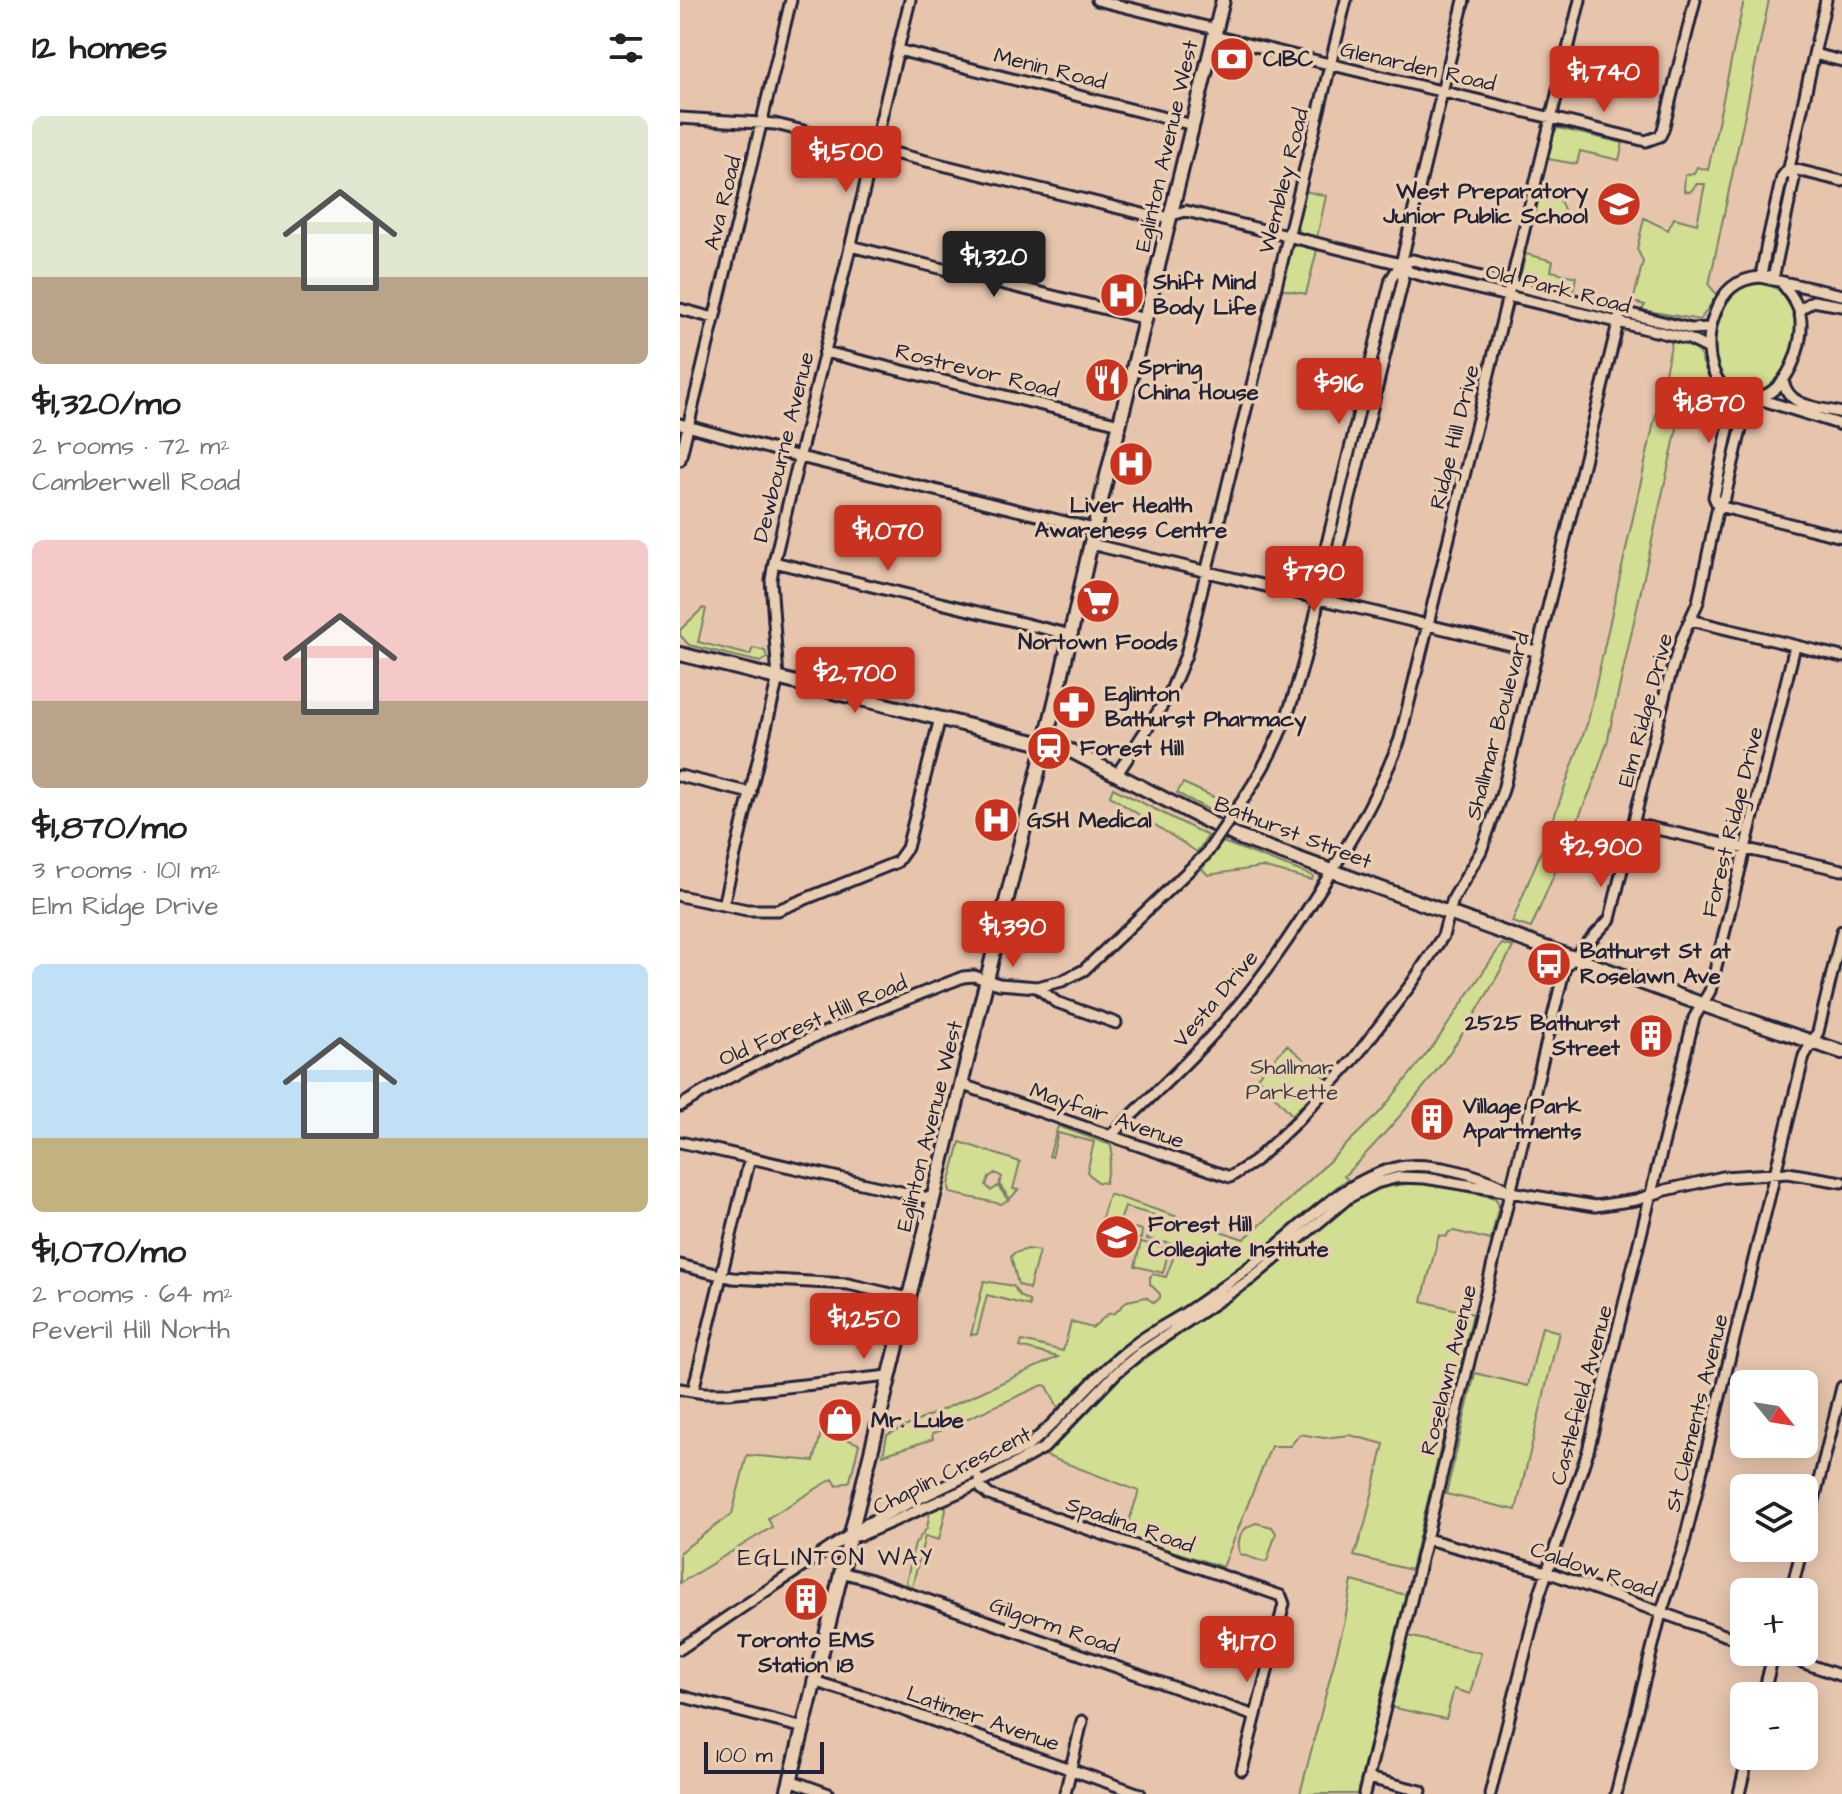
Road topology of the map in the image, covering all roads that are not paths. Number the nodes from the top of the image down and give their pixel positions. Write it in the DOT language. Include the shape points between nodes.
graph roads {
  1 [pos="791,0"];
  2 [pos="910,0"];
  3 [pos="1097,0"];
  4 [pos="1223,0"];
  5 [pos="1346,0"];
  6 [pos="1464,0"];
  7 [pos="1580,0"];
  8 [pos="1695,0"];
  9 [pos="1826,0"];
  10 [pos="1214,33"];
  11 [pos="898,50"];
  12 [pos="1814,54"];
  13 [pos="1842,61"];
  14 [pos="1330,65"];
  15 [pos="1442,92"];
  16 [pos="680,118"];
  17 [pos="1551,118"];
  18 [pos="762,122"];
  19 [pos="1193,125"];
  20 [pos="874,149"];
  21 [pos="1789,168"];
  22 [pos="1842,181"];
  23 [pos="1171,214"];
  24 [pos="1289,236"];
  25 [pos="1767,244"];
  26 [pos="850,246"];
  27 [pos="1780,247"];
  28 [pos="1401,264"];
  29 [pos="1765,278"];
  30 [pos="1781,282"];
  31 [pos="1511,284"];
  32 [pos="1842,295"];
  33 [pos="1508,296"];
  34 [pos="1842,306"];
  35 [pos="680,309"];
  36 [pos="1799,310"];
  37 [pos="1621,311"];
  38 [pos="714,318"];
  39 [pos="1146,319"];
  40 [pos="1617,322"];
  41 [pos="1709,328"];
  42 [pos="1707,348"];
  43 [pos="825,352"];
  44 [pos="1371,361"];
  45 [pos="1382,364"];
  46 [pos="1783,380"];
  47 [pos="1741,396"];
  48 [pos="1756,398"];
  49 [pos="1837,412"];
  50 [pos="1829,422"];
  51 [pos="1120,424"];
  52 [pos="684,425"];
  53 [pos="1842,425"];
  54 [pos="800,457"];
  55 [pos="680,460"];
  56 [pos="1344,497"];
  57 [pos="1718,506"];
  58 [pos="1094,529"];
  59 [pos="1842,537"];
  60 [pos="1091,544"];
  61 [pos="774,562"];
  62 [pos="1208,571"];
  63 [pos="1319,598"];
  64 [pos="1690,620"];
  65 [pos="1428,625"];
  66 [pos="1071,635"];
  67 [pos="1795,646"];
  68 [pos="1536,651"];
  69 [pos="680,654"];
  70 [pos="1842,657"];
  71 [pos="778,678"];
  72 [pos="940,718"];
  73 [pos="1044,744"];
  74 [pos="1117,774"];
  75 [pos="680,776"];
  76 [pos="751,793"];
  77 [pos="1634,824"];
  78 [pos="1745,848"];
  79 [pos="1842,870"];
  80 [pos="1332,871"];
  81 [pos="680,896"];
  82 [pos="723,905"];
  83 [pos="1450,913"];
  84 [pos="1842,931"];
  85 [pos="1572,957"];
  86 [pos="986,980"];
  87 [pos="1037,987"];
  88 [pos="1701,1004"];
  89 [pos="1116,1023"];
  90 [pos="1812,1041"];
  91 [pos="1842,1052"];
  92 [pos="960,1084"];
  93 [pos="680,1106"];
  94 [pos="1110,1136"];
  95 [pos="680,1142"];
  96 [pos="750,1158"];
  97 [pos="1243,1171"];
  98 [pos="1775,1174"];
  99 [pos="1842,1182"];
  100 [pos="1510,1191"];
  101 [pos="1652,1195"];
  102 [pos="932,1199"];
  103 [pos="680,1265"];
  104 [pos="720,1274"];
  105 [pos="1248,1275"];
  106 [pos="908,1298"];
  107 [pos="889,1376"];
  108 [pos="1842,1387"];
  109 [pos="680,1389"];
  110 [pos="693,1391"];
  111 [pos="977,1472"];
  112 [pos="980,1483"];
  113 [pos="1818,1484"];
  114 [pos="849,1538"];
  115 [pos="1427,1539"];
  116 [pos="840,1572"];
  117 [pos="1547,1572"];
  118 [pos="1661,1613"];
  119 [pos="1730,1637"];
  120 [pos="680,1649"];
  121 [pos="1813,1666"];
  122 [pos="1842,1676"];
  123 [pos="813,1681"];
  124 [pos="680,1696"];
  125 [pos="1255,1716"];
  126 [pos="1082,1721"];
  127 [pos="804,1728"];
  128 [pos="1071,1769"];
  129 [pos="1242,1770"];
  130 [pos="1745,1770"];
  131 [pos="1368,1778"];
  132 [pos="790,1780"];
  133 [pos="1421,1791"];
  134 [pos="787,1794"];
  135 [pos="829,1794"];
  136 [pos="1065,1794"];
  137 [pos="1140,1794"];
  138 [pos="1364,1794"];
  139 [pos="1490,1794"];
  140 [pos="1616,1794"];
  141 [pos="1739,1794"];
  1 -- 18 [label="street, Ava Road"];
  2 -- 11 [label="street, Dewbourne Avenue"];
  3 -- 10 [label="street, Glenarden Road"];
  4 -- 10 [label="main road, Eglinton Avenue West"];
  5 -- 14 [label="street, Wembley Road"];
  6 -- 15 [label="street, Old Forest Hill Road"];
  7 -- 17 [label="street, Ridge Hill Drive"];
  8 -- 17 [label="street, Glenarden Road" via="1660,136 1646,141"];
  9 -- 12 [label="street"];
  10 -- 14 [label="street, Glenarden Road"];
  10 -- 19 [label="main road, Eglinton Avenue West"];
  11 -- 19 [label="street, Menin Road"];
  11 -- 20 [label="street, Dewbourne Avenue"];
  12 -- 13 [label="street"];
  12 -- 21 [label="street"];
  14 -- 15 [label="street, Glenarden Road"];
  14 -- 24 [label="street, Wembley Road"];
  15 -- 17 [label="street, Glenarden Road"];
  15 -- 28 [label="street, Old Forest Hill Road"];
  16 -- 18 [label="street, Old Park Road"];
  17 -- 31 [label="street, Ridge Hill Drive"];
  18 -- 20 [label="street, Old Park Road"];
  18 -- 38 [label="street, Ava Road"];
  19 -- 23 [label="main road, Eglinton Avenue West"];
  20 -- 23 [label="street, Old Park Road" via="1147,215"];
  20 -- 26 [label="street, Dewbourne Avenue"];
  21 -- 22 [label="street"];
  21 -- 25 [label="street" via="1782,177"];
  21 -- 27 [label="street" via="1794,179"];
  23 -- 24 [label="street, Old Park Road" via="1186,211"];
  23 -- 39 [label="main road, Eglinton Avenue West"];
  24 -- 28 [label="street, Old Park Road"];
  24 -- 62 [label="street, Wembley Road"];
  25 -- 27 [label="street"];
  25 -- 29 [label="street"];
  26 -- 39 [label="street"];
  26 -- 43 [label="street, Dewbourne Avenue"];
  27 -- 29 [label="street" via="1774,274"];
  28 -- 31 [label="street, Old Park Road" via="1413,260"];
  28 -- 33 [label="street, Old Park Road" via="1410,272"];
  28 -- 44 [label="street, Old Forest Hill Road" via="1391,279"];
  28 -- 45 [label="street, Old Forest Hill Road" via="1403,280"];
  29 -- 30 [label="street"];
  29 -- 41 [label="street" via="1748,279 1727,290"];
  30 -- 32 [label="street"];
  30 -- 36 [label="street"];
  31 -- 33 [label="street, Ridge Hill Drive"];
  31 -- 37 [label="street, Old Park Road"];
  33 -- 40 [label="street, Old Park Road"];
  33 -- 65 [label="street, Ridge Hill Drive"];
  34 -- 36 [label="street" via="1813,301"];
  35 -- 38 [label="street"];
  36 -- 46 [label="street" via="1800,345"];
  37 -- 40 [label="street, Shallmar Boulevard"];
  37 -- 41 [label="street, Old Park Road" via="1691,329"];
  38 -- 52 [label="street, Ava Road"];
  39 -- 51 [label="main road, Eglinton Avenue West"];
  40 -- 42 [label="street, Old Park Road"];
  40 -- 68 [label="street, Shallmar Boulevard"];
  41 -- 42 [label="street"];
  42 -- 47 [label="street" via="1715,378"];
  43 -- 51 [label="street, Rostrevor Road"];
  43 -- 54 [label="street, Dewbourne Avenue"];
  44 -- 45 [label="street"];
  44 -- 56 [label="street, Old Forest Hill Road"];
  45 -- 56 [label="street, Old Forest Hill Road"];
  46 -- 48 [label="street"];
  46 -- 49 [label="street" via="1794,401"];
  47 -- 48 [label="street"];
  47 -- 57 [label="street, Elm Ridge Drive" via="1747,404 1734,437 1725,497"];
  48 -- 50 [label="street"];
  49 -- 50 [label="street"];
  50 -- 53 [label="street"];
  51 -- 58 [label="main road, Eglinton Avenue West"];
  52 -- 54 [label="street"];
  52 -- 55 [label="street, Ava Road"];
  54 -- 58 [label="street"];
  54 -- 61 [label="street, Dewbourne Avenue"];
  56 -- 63 [label="street, Old Forest Hill Road" via="1318,581"];
  57 -- 59 [label="street"];
  57 -- 64 [label="street, Elm Ridge Drive"];
  58 -- 60 [label="main road, Eglinton Avenue West"];
  60 -- 62 [label="street"];
  60 -- 66 [label="main road, Eglinton Avenue West"];
  61 -- 66 [label="street"];
  61 -- 71 [label="street, Dewbourne Avenue"];
  62 -- 63 [label="street"];
  62 -- 74 [label="street, Wembley Road" via="1181,668 1152,724"];
  63 -- 65 [label="street"];
  63 -- 87 [label="street, Old Forest Hill Road, bridge" via="1293,706 1267,761 1206,854 1096,961 1062,981"];
  64 -- 67 [label="street"];
  64 -- 77 [label="street, Elm Ridge Drive" via="1673,664"];
  65 -- 68 [label="street"];
  65 -- 80 [label="street, Ridge Hill Drive" via="1391,763"];
  66 -- 73 [label="main road, Eglinton Avenue West"];
  67 -- 70 [label="street"];
  67 -- 78 [label="street, Forest Ridge Drive"];
  68 -- 83 [label="street, Shallmar Boulevard" via="1496,813"];
  69 -- 71 [label="main road, Bathurst Street"];
  71 -- 72 [label="main road, Bathurst Street"];
  71 -- 76 [label="street, Dewbourne Avenue"];
  72 -- 73 [label="main road, Bathurst Street"];
  72 -- 82 [label="street" via="907,848 897,862 778,910"];
  73 -- 74 [label="main road, Bathurst Street"];
  73 -- 86 [label="main road, Eglinton Avenue West"];
  74 -- 80 [label="main road, Bathurst Street" via="1213,825"];
  75 -- 76 [label="street"];
  76 -- 82 [label="street, Dewbourne Avenue"];
  77 -- 78 [label="street"];
  77 -- 85 [label="street, Elm Ridge Drive" via="1610,919"];
  78 -- 79 [label="street"];
  78 -- 88 [label="street, Forest Ridge Drive" via="1710,991"];
  80 -- 83 [label="main road, Bathurst Street"];
  80 -- 94 [label="street, Vesta Drive" via="1233,1012"];
  81 -- 82 [label="street"];
  83 -- 85 [label="main road, Bathurst Street"];
  83 -- 97 [label="street, Shallmar Boulevard" via="1443,936 1354,1059"];
  84 -- 90 [label="street, St Clements Avenue"];
  85 -- 88 [label="main road, Bathurst Street"];
  85 -- 100 [label="street, Roselawn Avenue" via="1565,967"];
  86 -- 87 [label="street, Old Forest Hill Road"];
  86 -- 92 [label="main road, Eglinton Avenue West"];
  86 -- 93 [label="street, Old Forest Hill Road" via="963,977 780,1051"];
  87 -- 89 [label="street" via="1056,1002"];
  88 -- 90 [label="main road, Bathurst Street"];
  88 -- 101 [label="street, Castlefield Avenue"];
  90 -- 91 [label="main road, Bathurst Street"];
  90 -- 98 [label="street, St Clements Avenue"];
  92 -- 94 [label="street, Mayfair Avenue"];
  92 -- 102 [label="main road, Eglinton Avenue West"];
  94 -- 97 [label="street, Mayfair Avenue" via="1224,1176"];
  95 -- 96 [label="street"];
  96 -- 102 [label="street"];
  96 -- 104 [label="street"];
  98 -- 99 [label="street, Chaplin Crescent"];
  98 -- 101 [label="street, Chaplin Crescent" via="1723,1177"];
  98 -- 118 [label="street, St Clements Avenue" via="1682,1551"];
  100 -- 101 [label="street, Chaplin Crescent" via="1595,1206"];
  100 -- 105 [label="street, Chaplin Crescent" via="1425,1178 1376,1183 1348,1198"];
  100 -- 115 [label="street, Roselawn Avenue"];
  101 -- 117 [label="street, Castlefield Avenue" via="1588,1451"];
  102 -- 106 [label="main road, Eglinton Avenue West"];
  103 -- 104 [label="street"];
  104 -- 106 [label="street" via="848,1284"];
  104 -- 110 [label="street"];
  105 -- 111 [label="street, Chaplin Crescent" via="1134,1345 1048,1431"];
  105 -- 112 [label="street, Chaplin Crescent" via="1140,1353 1044,1448"];
  106 -- 107 [label="main road, Eglinton Avenue West"];
  107 -- 110 [label="street" via="728,1393"];
  107 -- 114 [label="main road, Eglinton Avenue West"];
  108 -- 113 [label="street"];
  109 -- 110 [label="street"];
  111 -- 112 [label="street"];
  111 -- 114 [label="street, Chaplin Crescent" via="866,1524"];
  112 -- 114 [label="street, Chaplin Crescent"];
  112 -- 125 [label="street, Spadina Road" via="989,1495 1283,1600"];
  114 -- 116 [label="main road, Eglinton Avenue West"];
  114 -- 120 [label="street, Chaplin Crescent"];
  115 -- 117 [label="street, Caldow Road"];
  115 -- 131 [label="street, Roselawn Avenue"];
  116 -- 123 [label="main road, Eglinton Avenue West"];
  116 -- 125 [label="street, Gilgorm Road"];
  117 -- 118 [label="street, Caldow Road"];
  117 -- 139 [label="street, Castlefield Avenue"];
  118 -- 119 [label="street, Caldow Road"];
  118 -- 140 [label="street, St Clements Avenue"];
  121 -- 122 [label="street"];
  123 -- 127 [label="main road, Eglinton Avenue West"];
  123 -- 128 [label="street, Latimer Avenue"];
  124 -- 127 [label="street"];
  125 -- 129 [label="street"];
  126 -- 128 [label="street"];
  127 -- 132 [label="main road, Eglinton Avenue West"];
  128 -- 136 [label="street"];
  128 -- 137 [label="street, Latimer Avenue"];
  130 -- 141 [label="street"];
  131 -- 133 [label="street"];
  131 -- 138 [label="street, Roselawn Avenue"];
  132 -- 134 [label="main road, Eglinton Avenue West"];
  132 -- 135 [label="street"];
}
